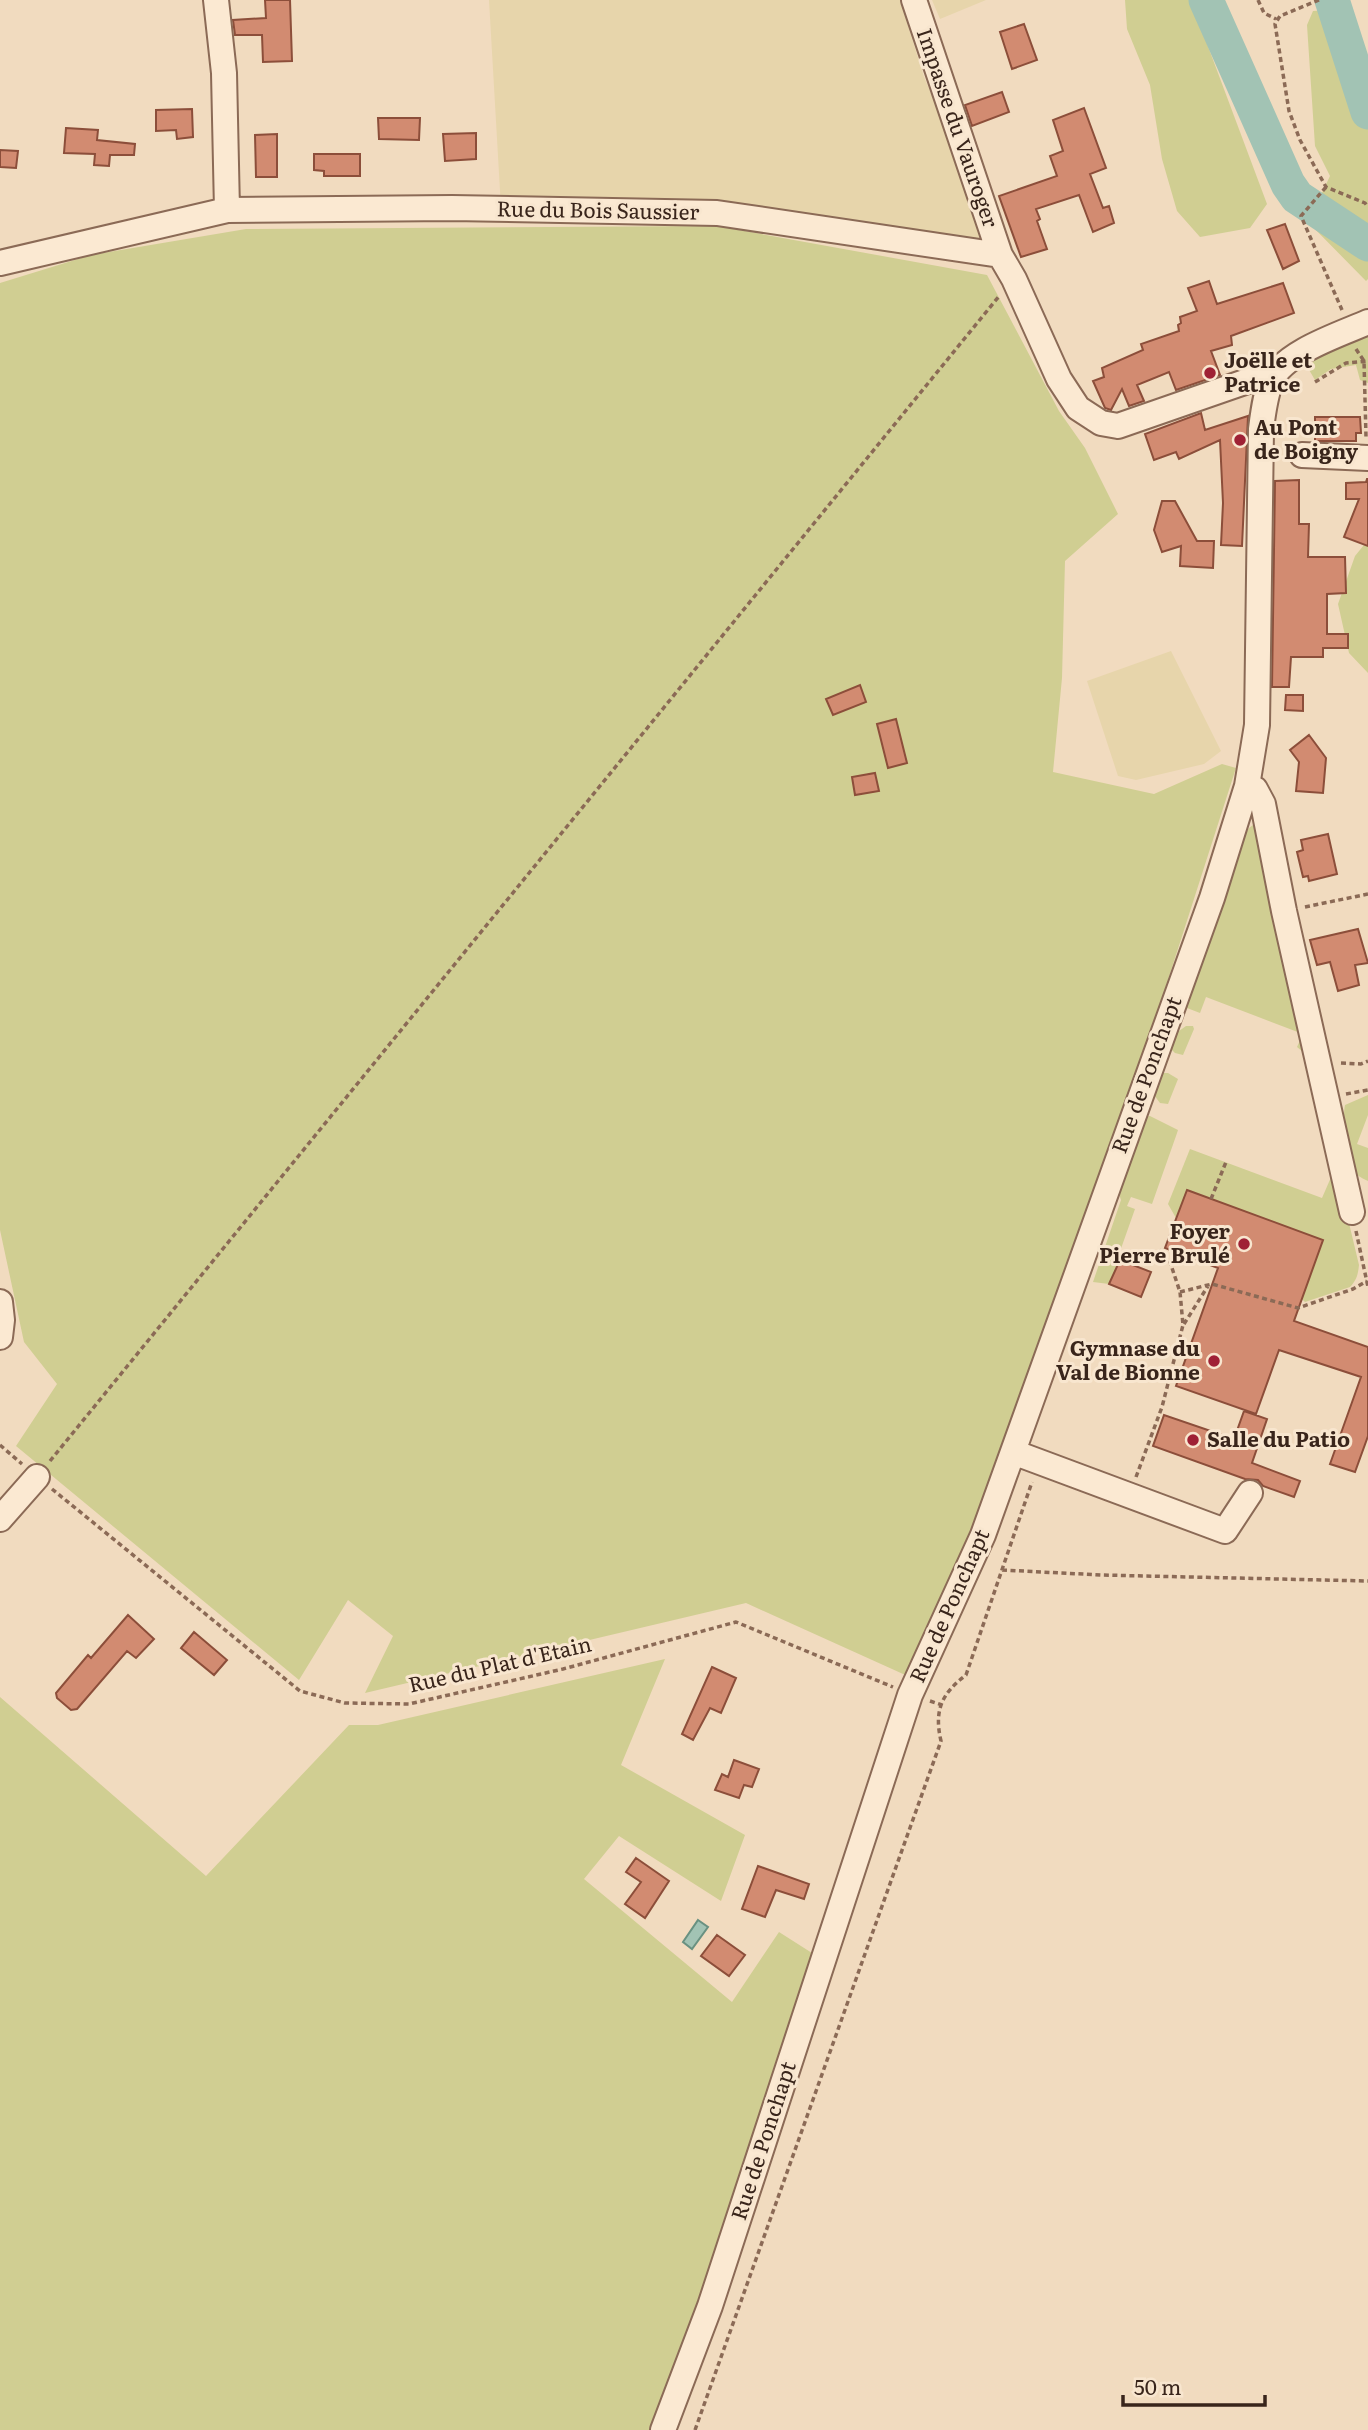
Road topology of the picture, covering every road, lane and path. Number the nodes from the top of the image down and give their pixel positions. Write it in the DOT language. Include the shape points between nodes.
graph roads {
  1 [pos="216,0"];
  2 [pos="914,0"];
  3 [pos="1258,0"];
  4 [pos="1320,0"];
  5 [pos="1276,19"];
  6 [pos="1326,187"];
  7 [pos="1368,207"];
  8 [pos="227,210"];
  9 [pos="1000,255"];
  10 [pos="0,264"];
  11 [pos="1014,279"];
  12 [pos="1357,320"];
  13 [pos="1367,362"];
  14 [pos="1272,379"];
  15 [pos="1315,382"];
  16 [pos="1261,454"];
  17 [pos="1367,458"];
  18 [pos="1247,786"];
  19 [pos="1368,894"];
  20 [pos="1284,911"];
  21 [pos="1368,1061"];
  22 [pos="1318,1063"];
  23 [pos="1226,1162"];
  24 [pos="1211,1199"];
  25 [pos="1352,1212"];
  26 [pos="1159,1250"];
  27 [pos="1367,1284"];
  28 [pos="1209,1285"];
  29 [pos="1180,1292"];
  30 [pos="0,1302"];
  31 [pos="1182,1325"];
  32 [pos="0,1337"];
  33 [pos="0,1445"];
  34 [pos="1013,1452"];
  35 [pos="1039,1461"];
  36 [pos="37,1477"];
  37 [pos="1250,1493"];
  38 [pos="1129,1495"];
  39 [pos="0,1519"];
  40 [pos="1002,1570"];
  41 [pos="1368,1581"];
  42 [pos="911,1695"];
  43 [pos="663,2430"];
  44 [pos="695,2430"];
  1 -- 8 [label="street" via="224,73"];
  2 -- 9 [label="street, Impasse du Vauroger"];
  3 -- 5 [label="path" via="1264,13"];
  4 -- 5 [label="path"];
  5 -- 6 [label="path" via="1294,128"];
  6 -- 7 [label="path"];
  6 -- 12 [label="path" via="1300,216"];
  8 -- 9 [label="street, Rue du Bois Saussier" via="501,208 718,213"];
  8 -- 10 [label="street, Rue du Bois Saussier"];
  9 -- 11 [label="street"];
  11 -- 14 [label="street" via="1059,379 1078,408 1101,423 1118,426 1262,376"];
  11 -- 36 [label="path"];
  12 -- 14 [label="street" via="1286,363"];
  13 -- 15 [label="path" via="1346,363"];
  13 -- 17 [label="path"];
  14 -- 16 [label="street, Rue de Ponchapt"];
  16 -- 17 [label="street"];
  16 -- 18 [label="street, Rue de Ponchapt" via="1257,725"];
  18 -- 20 [label="street" via="1255,789 1264,804"];
  18 -- 34 [label="street, Rue de Ponchapt" via="1212,898"];
  19 -- 20 [label="path"];
  20 -- 22 [label="street"];
  21 -- 22 [label="path"];
  22 -- 25 [label="street"];
  23 -- 24 [label="path"];
  25 -- 27 [label="path"];
  26 -- 29 [label="path" via="1170,1262"];
  27 -- 28 [label="path" via="1298,1308"];
  28 -- 29 [label="path"];
  28 -- 31 [label="path"];
  29 -- 31 [label="path"];
  30 -- 32 [label="street"];
  31 -- 38 [label="path" via="1162,1407"];
  33 -- 36 [label="path, Rue du Plat d'Etain"];
  34 -- 35 [label="street"];
  34 -- 42 [label="street, Rue de Ponchapt" via="983,1535"];
  35 -- 38 [label="street"];
  35 -- 40 [label="path"];
  36 -- 39 [label="street"];
  36 -- 42 [label="path, Rue du Plat d'Etain" via="300,1691 345,1703 409,1704 563,1669 736,1622"];
  37 -- 38 [label="street" via="1225,1531"];
  40 -- 41 [label="path"];
  40 -- 44 [label="path" via="966,1675 948,1689 936,1721 941,1741"];
  42 -- 43 [label="street, Rue de Ponchapt" via="710,2306"];
}
